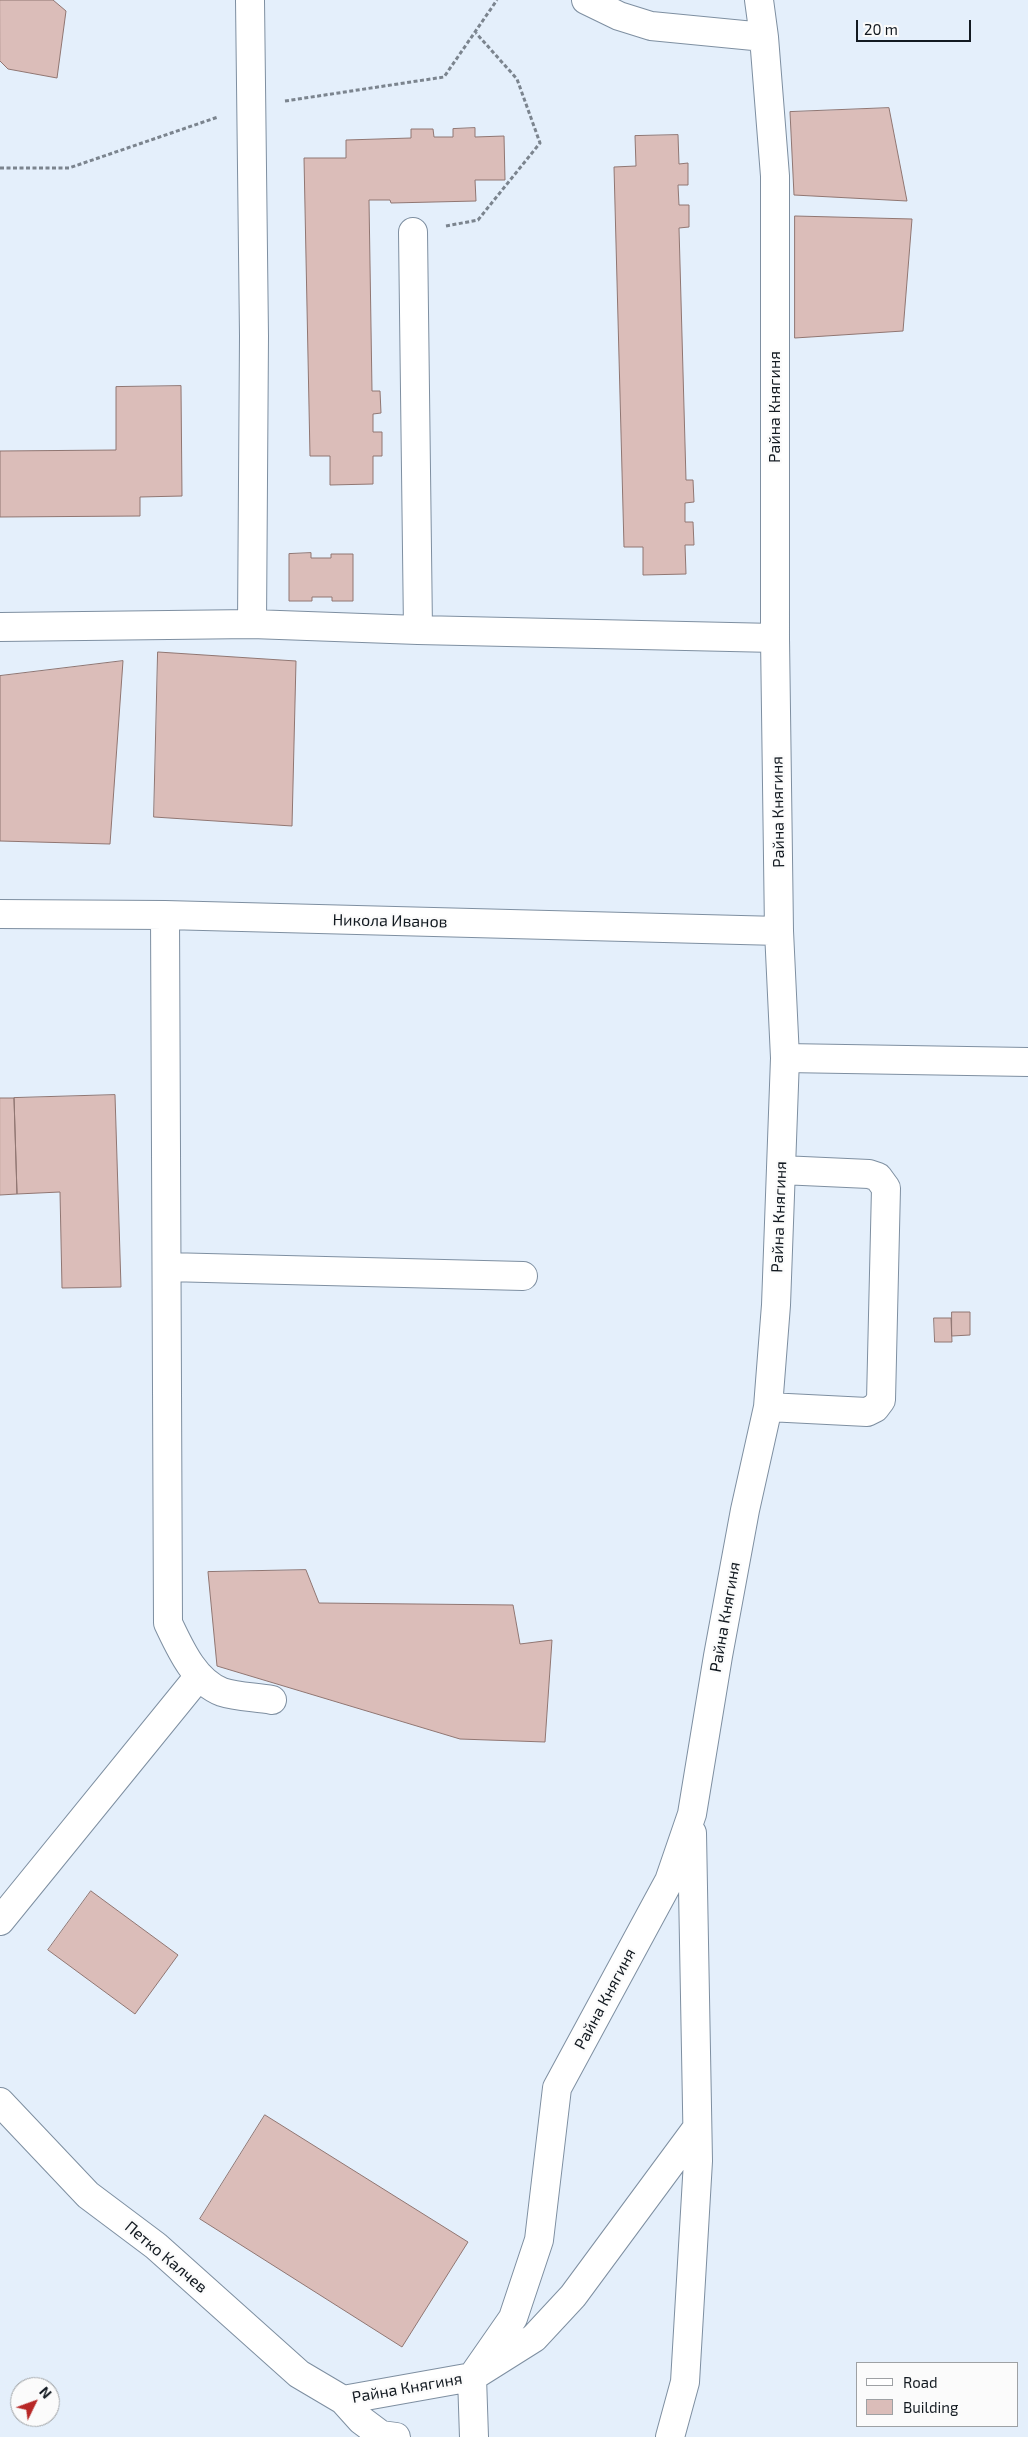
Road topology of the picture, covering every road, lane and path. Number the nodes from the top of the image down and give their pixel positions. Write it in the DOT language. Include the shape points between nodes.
graph roads {
  1 [pos="250,0"];
  2 [pos="586,0"];
  3 [pos="759,0"];
  4 [pos="476,33"];
  5 [pos="764,37"];
  6 [pos="413,232"];
  7 [pos="252,624"];
  8 [pos="0,627"];
  9 [pos="418,630"];
  10 [pos="775,638"];
  11 [pos="0,914"];
  12 [pos="165,915"];
  13 [pos="779,931"];
  14 [pos="785,1058"];
  15 [pos="1028,1062"];
  16 [pos="781,1170"];
  17 [pos="167,1267"];
  18 [pos="523,1276"];
  19 [pos="768,1407"];
  20 [pos="199,1676"];
  21 [pos="272,1700"];
  22 [pos="692,1814"];
  23 [pos="3,1910"];
  24 [pos="0,2102"];
  25 [pos="697,2128"];
  26 [pos="472,2377"];
  27 [pos="343,2400"];
  28 [pos="396,2437"];
  29 [pos="474,2437"];
  30 [pos="670,2437"];
  1 -- 7 [label="street" via="254,336"];
  2 -- 5 [label="street" via="619,16 651,26"];
  3 -- 5 [label="street, Райна Княгиня"];
  4 -- 6 [label="path" via="517,79 540,143 478,220"];
  5 -- 10 [label="street, Райна Княгиня" via="774,176"];
  6 -- 9 [label="street"];
  7 -- 8 [label="street"];
  7 -- 9 [label="street"];
  9 -- 10 [label="street"];
  10 -- 13 [label="street, Райна Княгиня"];
  11 -- 12 [label="street, Никола Иванов"];
  12 -- 13 [label="street, Никола Иванов"];
  12 -- 17 [label="street"];
  13 -- 14 [label="street, Райна Княгиня"];
  14 -- 15 [label="street"];
  14 -- 16 [label="street, Райна Княгиня"];
  16 -- 19 [label="street, Райна Княгиня"];
  16 -- 19 [label="street" via="868,1174 878,1176 886,1188 881,1400 867,1412"];
  17 -- 18 [label="street"];
  17 -- 20 [label="street" via="168,1623"];
  19 -- 22 [label="street, Райна Княгиня" via="745,1510"];
  20 -- 21 [label="street" via="221,1692"];
  20 -- 23 [label="street"];
  22 -- 25 [label="street"];
  22 -- 26 [label="street, Райна Княгиня" via="669,1881 557,2088 539,2240 513,2318"];
  24 -- 27 [label="street, Петко Калчев" via="88,2195 156,2246 299,2374"];
  25 -- 26 [label="street" via="573,2296 534,2338"];
  25 -- 30 [label="street" via="698,2161 685,2382"];
  26 -- 27 [label="street, Райна Княгиня"];
  26 -- 29 [label="street, Райна Княгиня"];
  27 -- 28 [label="street, Петко Калчев" via="361,2420 381,2435"];
}
